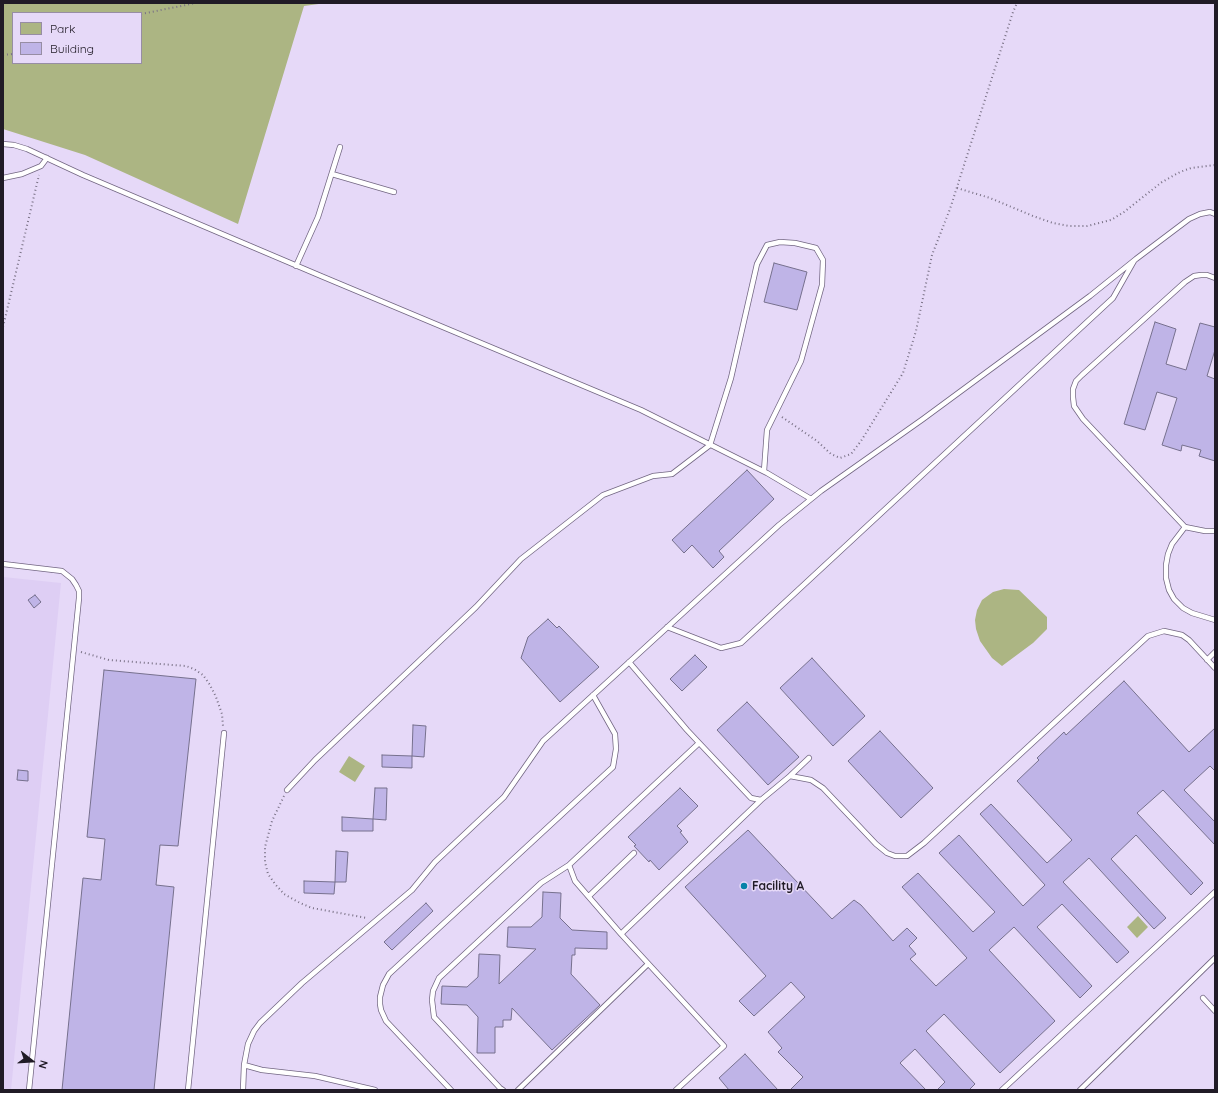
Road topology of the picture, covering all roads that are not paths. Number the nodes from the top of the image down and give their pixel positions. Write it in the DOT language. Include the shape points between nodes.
graph roads {
  1 [pos="3,144"];
  2 [pos="340,147"];
  3 [pos="47,158"];
  4 [pos="332,174"];
  5 [pos="3,178"];
  6 [pos="394,192"];
  7 [pos="1215,214"];
  8 [pos="1136,258"];
  9 [pos="296,266"];
  10 [pos="1215,278"];
  11 [pos="710,445"];
  12 [pos="764,471"];
  13 [pos="811,499"];
  14 [pos="1184,526"];
  15 [pos="1215,531"];
  16 [pos="3,564"];
  17 [pos="1215,620"];
  18 [pos="667,627"];
  19 [pos="1215,652"];
  20 [pos="1207,660"];
  21 [pos="629,662"];
  22 [pos="1215,668"];
  23 [pos="593,695"];
  24 [pos="224,733"];
  25 [pos="699,743"];
  26 [pos="808,758"];
  27 [pos="790,776"];
  28 [pos="288,790"];
  29 [pos="761,800"];
  30 [pos="634,853"];
  31 [pos="569,865"];
  32 [pos="1215,892"];
  33 [pos="589,896"];
  34 [pos="621,934"];
  35 [pos="1215,958"];
  36 [pos="648,964"];
  37 [pos="1203,998"];
  38 [pos="1215,1011"];
  39 [pos="244,1066"];
  40 [pos="29,1090"];
  41 [pos="188,1090"];
  42 [pos="243,1090"];
  43 [pos="375,1090"];
  44 [pos="451,1090"];
  45 [pos="503,1090"];
  46 [pos="518,1090"];
  47 [pos="676,1090"];
  48 [pos="1002,1090"];
  49 [pos="1080,1090"];
  1 -- 3 [label="lane" via="27,148"];
  2 -- 4 [label="lane"];
  3 -- 5 [label="lane" via="40,166 22,174"];
  3 -- 9 [label="lane"];
  4 -- 6 [label="lane"];
  4 -- 9 [label="lane" via="318,217"];
  7 -- 8 [label="lane" via="1210,212 1189,219"];
  8 -- 13 [label="lane" via="1090,296"];
  8 -- 18 [label="lane" via="1113,298 741,643 721,648"];
  9 -- 11 [label="lane" via="641,410"];
  10 -- 14 [label="lane" via="1201,275 1185,282 1082,374 1073,389 1077,412"];
  11 -- 12 [label="lane"];
  11 -- 12 [label="lane" via="731,378 757,264 767,246 780,242 816,248 823,260 822,285 801,361 768,430"];
  11 -- 28 [label="lane" via="672,474 653,476 603,495 521,560"];
  12 -- 13 [label="lane"];
  13 -- 18 [label="lane"];
  14 -- 15 [label="lane"];
  14 -- 17 [label="lane" via="1168,554 1166,578 1169,590 1183,608"];
  16 -- 40 [label="lane" via="62,571 72,580 79,598"];
  18 -- 21 [label="lane"];
  19 -- 20 [label="lane"];
  20 -- 22 [label="lane"];
  20 -- 27 [label="lane" via="1190,640 1182,635 1164,631 1148,636 907,856 887,853 876,844 824,788 811,780"];
  21 -- 23 [label="lane"];
  21 -- 25 [label="lane"];
  23 -- 39 [label="lane" via="543,741 504,797 435,862 412,890 302,983 260,1023 248,1044"];
  23 -- 44 [label="lane" via="615,734 613,767 389,974 383,985 380,1004 386,1021"];
  24 -- 41 [label="lane"];
  25 -- 29 [label="lane" via="751,798"];
  25 -- 31 [label="lane"];
  26 -- 27 [label="lane"];
  27 -- 29 [label="lane"];
  29 -- 34 [label="lane"];
  30 -- 33 [label="lane"];
  31 -- 33 [label="lane" via="575,880"];
  31 -- 45 [label="lane" via="541,883 435,984 432,1000 434,1017"];
  32 -- 48 [label="lane"];
  33 -- 34 [label="lane"];
  34 -- 36 [label="lane"];
  35 -- 49 [label="lane"];
  36 -- 46 [label="lane"];
  36 -- 47 [label="lane" via="724,1046"];
  37 -- 38 [label="lane"];
  39 -- 42 [label="lane"];
  39 -- 43 [label="lane" via="315,1076"];
}
